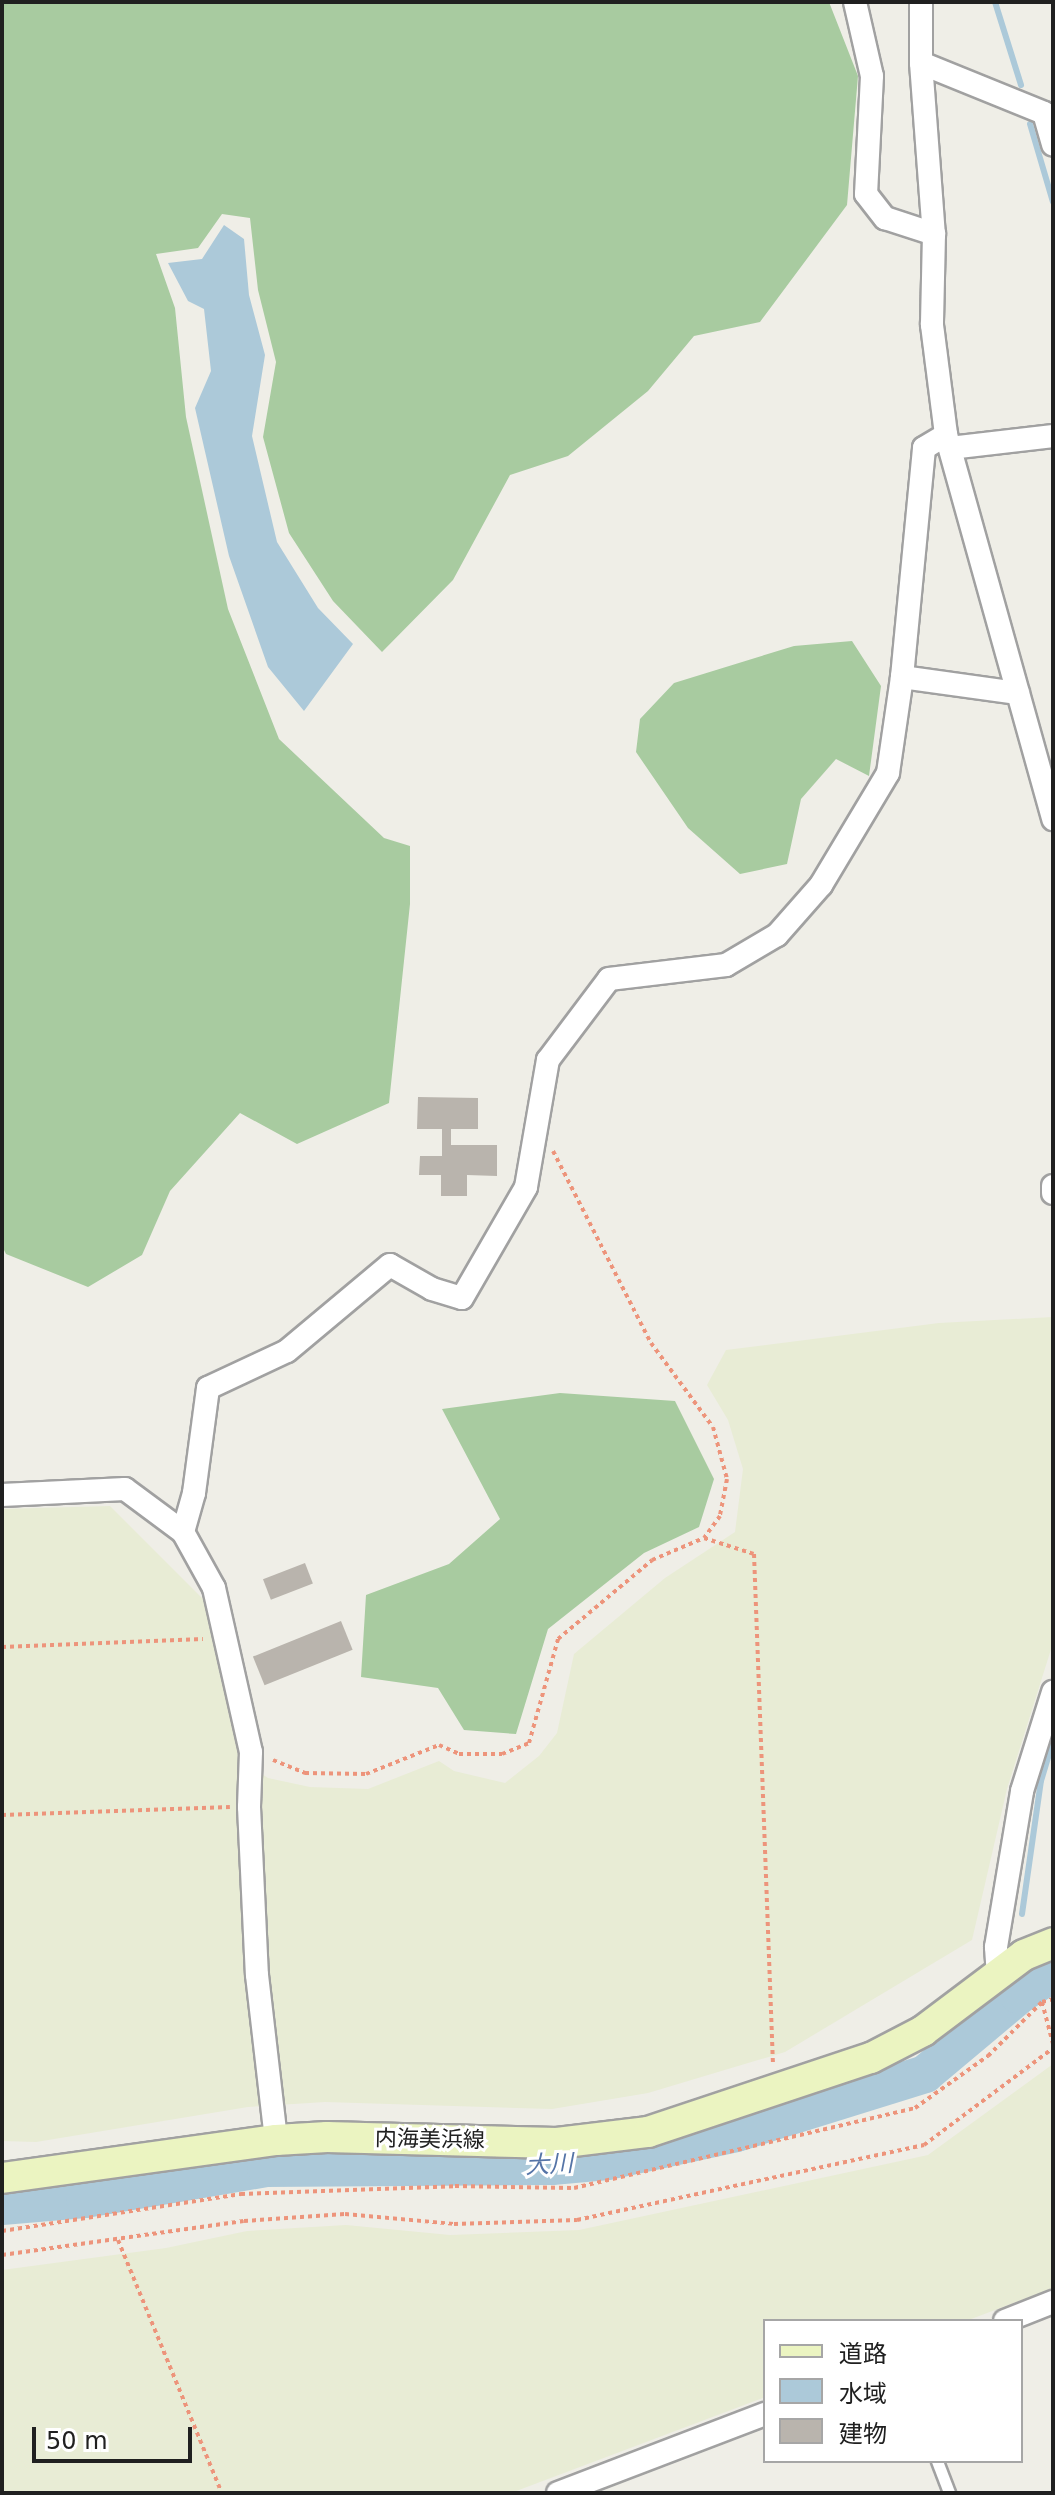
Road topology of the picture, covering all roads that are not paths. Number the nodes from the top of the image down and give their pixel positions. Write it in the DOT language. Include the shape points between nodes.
graph roads {
  1 [pos="855,2"];
  2 [pos="921,2"];
  3 [pos="921,63"];
  4 [pos="1053,145"];
  5 [pos="934,234"];
  6 [pos="1053,436"];
  7 [pos="948,441"];
  8 [pos="902,677"];
  9 [pos="1018,693"];
  10 [pos="1053,819"];
  11 [pos="1053,1186"];
  12 [pos="1053,1193"];
  13 [pos="2,1495"];
  14 [pos="183,1532"];
  15 [pos="1053,1692"];
  16 [pos="1053,1943"];
  17 [pos="998,1976"];
  18 [pos="276,2140"];
  19 [pos="2,2178"];
  20 [pos="1053,2302"];
  21 [pos="1010,2319"];
  22 [pos="763,2415"];
  23 [pos="938,2463"];
  24 [pos="584,2488"];
  25 [pos="558,2493"];
  26 [pos="949,2493"];
  1 -- 5 [label="street" via="872,76 866,194 885,218"];
  2 -- 3 [label="street"];
  3 -- 4 [label="street" via="1044,113"];
  3 -- 5 [label="street"];
  5 -- 7 [label="street" via="932,325"];
  6 -- 7 [label="street"];
  7 -- 8 [label="street" via="924,448"];
  7 -- 9 [label="street"];
  8 -- 9 [label="street"];
  8 -- 14 [label="street" via="888,773 821,885 777,935 726,965 609,979 548,1060 526,1187 462,1298 432,1289 390,1265 287,1351 208,1388 194,1493"];
  9 -- 10 [label="street"];
  11 -- 12 [label="street"];
  13 -- 14 [label="street" via="125,1489"];
  14 -- 18 [label="street" via="214,1588 251,1752 257,1975"];
  15 -- 17 [label="street" via="1022,1791 996,1947"];
  16 -- 17 [label="main road, 内海美浜線" via="1024,1955"];
  17 -- 18 [label="main road, 内海美浜線" via="923,2031 871,2058 648,2132 557,2143"];
  18 -- 19 [label="main road, 内海美浜線"];
  20 -- 21 [label="street"];
  22 -- 24 [label="street"];
  23 -- 26 [label="lane"];
  24 -- 25 [label="street"];
}
